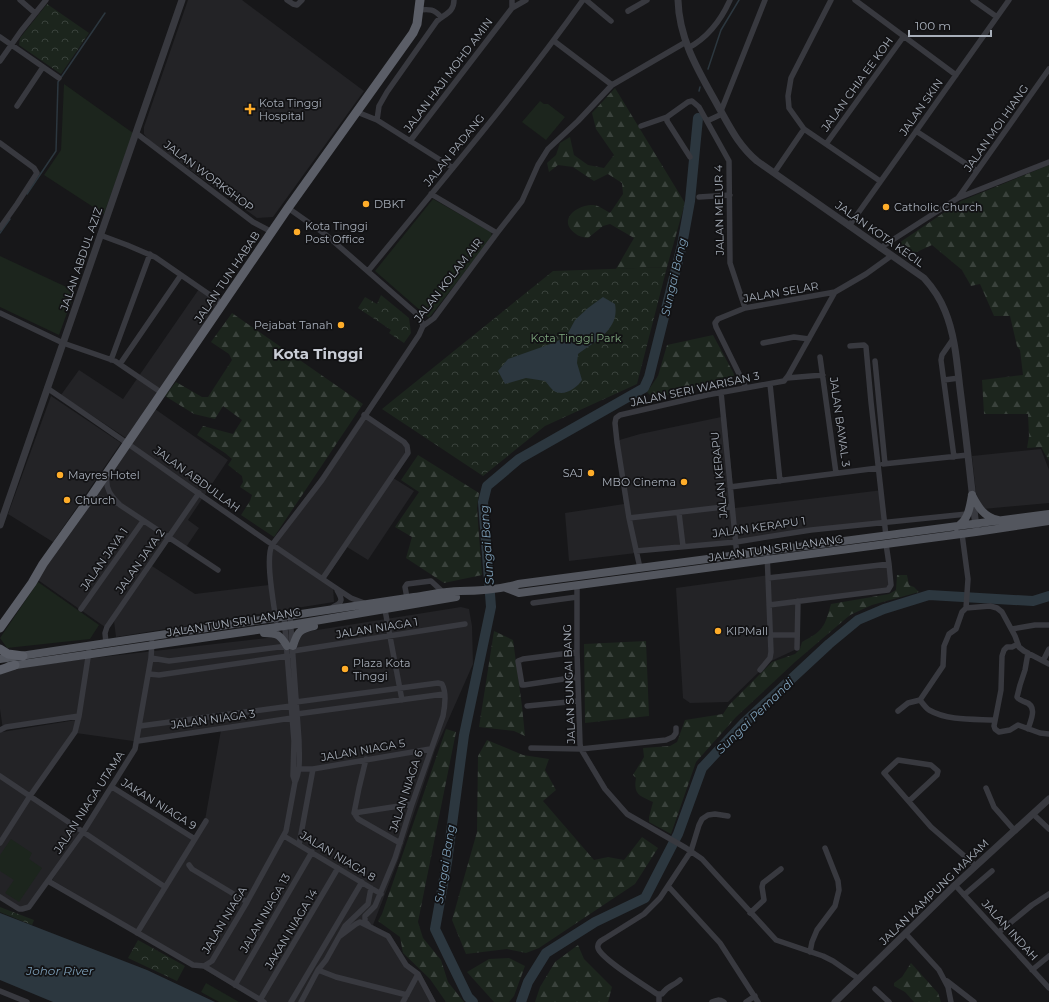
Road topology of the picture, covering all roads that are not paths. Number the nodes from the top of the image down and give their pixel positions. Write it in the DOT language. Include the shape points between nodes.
graph roads {
  1 [pos="20,0"];
  2 [pos="46,0"];
  3 [pos="182,0"];
  4 [pos="287,0"];
  5 [pos="302,0"];
  6 [pos="420,0"];
  7 [pos="454,0"];
  8 [pos="512,0"];
  9 [pos="526,0"];
  10 [pos="584,0"];
  11 [pos="647,0"];
  12 [pos="678,0"];
  13 [pos="730,0"];
  14 [pos="764,0"];
  15 [pos="832,0"];
  16 [pos="855,0"];
  17 [pos="973,0"];
  18 [pos="1009,0"];
  19 [pos="512,8"];
  20 [pos="419,10"];
  21 [pos="628,11"];
  22 [pos="35,13"];
  23 [pos="441,17"];
  24 [pos="997,17"];
  25 [pos="611,21"];
  26 [pos="904,36"];
  27 [pos="0,37"];
  28 [pos="554,41"];
  29 [pos="11,45"];
  30 [pos="687,45"];
  31 [pos="0,61"];
  32 [pos="43,67"];
  33 [pos="1049,69"];
  34 [pos="956,75"];
  35 [pos="59,78"];
  36 [pos="612,85"];
  37 [pos="17,106"];
  38 [pos="357,112"];
  39 [pos="721,112"];
  40 [pos="667,117"];
  41 [pos="377,120"];
  42 [pos="707,121"];
  43 [pos="641,126"];
  44 [pos="804,129"];
  45 [pos="916,131"];
  46 [pos="136,134"];
  47 [pos="410,141"];
  48 [pos="0,143"];
  49 [pos="826,144"];
  50 [pos="690,157"];
  51 [pos="1049,162"];
  52 [pos="453,168"];
  53 [pos="977,171"];
  54 [pos="774,173"];
  55 [pos="880,181"];
  56 [pos="431,194"];
  57 [pos="730,195"];
  58 [pos="699,196"];
  59 [pos="958,198"];
  60 [pos="288,208"];
  61 [pos="1,225"];
  62 [pos="849,226"];
  63 [pos="272,232"];
  64 [pos="497,233"];
  65 [pos="100,236"];
  66 [pos="880,248"];
  67 [pos="150,254"];
  68 [pos="891,256"];
  69 [pos="368,271"];
  70 [pos="181,275"];
  71 [pos="834,292"];
  72 [pos="223,304"];
  73 [pos="745,308"];
  74 [pos="0,313"];
  75 [pos="423,326"];
  76 [pos="809,339"];
  77 [pos="953,339"];
  78 [pos="63,343"];
  79 [pos="763,343"];
  80 [pos="850,346"];
  81 [pos="820,357"];
  82 [pos="111,360"];
  83 [pos="875,361"];
  84 [pos="120,364"];
  85 [pos="823,375"];
  86 [pos="787,378"];
  87 [pos="959,378"];
  88 [pos="944,380"];
  89 [pos="770,384"];
  90 [pos="48,388"];
  91 [pos="746,388"];
  92 [pos="721,392"];
  93 [pos="162,393"];
  94 [pos="364,415"];
  95 [pos="128,442"];
  96 [pos="968,455"];
  97 [pos="954,457"];
  98 [pos="885,464"];
  99 [pos="878,466"];
  100 [pos="836,473"];
  101 [pos="107,474"];
  102 [pos="780,481"];
  103 [pos="730,488"];
  104 [pos="199,493"];
  105 [pos="972,495"];
  106 [pos="88,501"];
  107 [pos="120,505"];
  108 [pos="732,506"];
  109 [pos="679,513"];
  110 [pos="968,514"];
  111 [pos="1049,514"];
  112 [pos="629,518"];
  113 [pos="143,521"];
  114 [pos="884,521"];
  115 [pos="1001,521"];
  116 [pos="1049,521"];
  117 [pos="0,525"];
  118 [pos="956,527"];
  119 [pos="976,528"];
  120 [pos="962,534"];
  121 [pos="169,538"];
  122 [pos="886,540"];
  123 [pos="736,542"];
  124 [pos="272,545"];
  125 [pos="683,546"];
  126 [pos="636,551"];
  127 [pos="737,556"];
  128 [pos="767,556"];
  129 [pos="888,564"];
  130 [pos="640,568"];
  131 [pos="218,570"];
  132 [pos="323,578"];
  133 [pos="768,578"];
  134 [pos="577,585"];
  135 [pos="334,586"];
  136 [pos="506,588"];
  137 [pos="470,592"];
  138 [pos="444,593"];
  139 [pos="577,597"];
  140 [pos="407,598"];
  141 [pos="798,601"];
  142 [pos="370,603"];
  143 [pos="533,603"];
  144 [pos="769,605"];
  145 [pos="966,605"];
  146 [pos="81,609"];
  147 [pos="325,610"];
  148 [pos="385,610"];
  149 [pos="287,615"];
  150 [pos="350,616"];
  151 [pos="4,617"];
  152 [pos="275,617"];
  153 [pos="465,624"];
  154 [pos="1049,625"];
  155 [pos="288,626"];
  156 [pos="276,627"];
  157 [pos="0,628"];
  158 [pos="1012,630"];
  159 [pos="246,632"];
  160 [pos="0,633"];
  161 [pos="797,634"];
  162 [pos="151,636"];
  163 [pos="390,636"];
  164 [pos="770,636"];
  165 [pos="106,643"];
  166 [pos="1018,644"];
  167 [pos="90,646"];
  168 [pos="152,646"];
  169 [pos="291,648"];
  170 [pos="797,648"];
  171 [pos="0,649"];
  172 [pos="1049,649"];
  173 [pos="577,652"];
  174 [pos="1028,653"];
  175 [pos="88,655"];
  176 [pos="23,656"];
  177 [pos="288,656"];
  178 [pos="151,658"];
  179 [pos="0,659"];
  180 [pos="1043,661"];
  181 [pos="1049,664"];
  182 [pos="15,665"];
  183 [pos="0,666"];
  184 [pos="0,670"];
  185 [pos="760,670"];
  186 [pos="149,674"];
  187 [pos="577,677"];
  188 [pos="400,689"];
  189 [pos="444,694"];
  190 [pos="402,700"];
  191 [pos="920,700"];
  192 [pos="578,701"];
  193 [pos="294,704"];
  194 [pos="527,706"];
  195 [pos="898,711"];
  196 [pos="297,714"];
  197 [pos="79,716"];
  198 [pos="292,718"];
  199 [pos="995,720"];
  200 [pos="140,726"];
  201 [pos="676,728"];
  202 [pos="0,730"];
  203 [pos="1028,730"];
  204 [pos="1049,734"];
  205 [pos="138,740"];
  206 [pos="531,748"];
  207 [pos="430,749"];
  208 [pos="581,749"];
  209 [pos="366,759"];
  210 [pos="298,769"];
  211 [pos="313,769"];
  212 [pos="0,776"];
  213 [pos="295,782"];
  214 [pos="112,787"];
  215 [pos="986,788"];
  216 [pos="30,796"];
  217 [pos="1049,799"];
  218 [pos="909,801"];
  219 [pos="412,804"];
  220 [pos="354,813"];
  221 [pos="1033,814"];
  222 [pos="728,816"];
  223 [pos="206,821"];
  224 [pos="1049,830"];
  225 [pos="1015,831"];
  226 [pos="83,832"];
  227 [pos="284,836"];
  228 [pos="196,839"];
  229 [pos="0,843"];
  230 [pos="400,843"];
  231 [pos="299,845"];
  232 [pos="825,848"];
  233 [pos="689,850"];
  234 [pos="312,852"];
  235 [pos="189,865"];
  236 [pos="976,866"];
  237 [pos="338,868"];
  238 [pos="781,869"];
  239 [pos="992,871"];
  240 [pos="48,881"];
  241 [pos="362,882"];
  242 [pos="955,885"];
  243 [pos="668,886"];
  244 [pos="165,887"];
  245 [pos="371,888"];
  246 [pos="381,894"];
  247 [pos="1049,894"];
  248 [pos="964,895"];
  249 [pos="0,898"];
  250 [pos="247,902"];
  251 [pos="750,913"];
  252 [pos="369,926"];
  253 [pos="999,932"];
  254 [pos="137,933"];
  255 [pos="906,934"];
  256 [pos="340,936"];
  257 [pos="810,952"];
  258 [pos="1049,956"];
  259 [pos="204,966"];
  260 [pos="318,970"];
  261 [pos="1032,970"];
  262 [pos="418,974"];
  263 [pos="859,979"];
  264 [pos="945,979"];
  265 [pos="680,980"];
  266 [pos="235,985"];
  267 [pos="1049,988"];
  268 [pos="875,989"];
  269 [pos="0,991"];
  270 [pos="658,994"];
  271 [pos="407,995"];
  272 [pos="755,996"];
  273 [pos="262,1001"];
  274 [pos="27,1002"];
  275 [pos="291,1002"];
  276 [pos="301,1002"];
  277 [pos="403,1002"];
  278 [pos="433,1002"];
  279 [pos="660,1002"];
  280 [pos="712,1002"];
  281 [pos="724,1002"];
  282 [pos="746,1002"];
  283 [pos="758,1002"];
  284 [pos="835,1002"];
  285 [pos="889,1002"];
  286 [pos="951,1002"];
  287 [pos="974,1002"];
  1 -- 22 [label="street"];
  2 -- 22 [label="street"];
  3 -- 46 [label="street, JALAN ABDUL AZIZ"];
  4 -- 5 [label="street" via="293,4 298,4"];
  6 -- 20 [label="highway, JALAN TUN HABAB"];
  7 -- 23 [label="street" via="451,10"];
  8 -- 19 [label="street"];
  9 -- 19 [label="street"];
  10 -- 25 [label="street"];
  10 -- 28 [label="street, JALAN PADANG"];
  11 -- 21 [label="street"];
  12 -- 30 [label="street, JALAN KOTA KECIL"];
  13 -- 30 [label="street, JALAN KOLAM AIR" via="712,28 697,43"];
  14 -- 39 [label="street"];
  15 -- 44 [label="street" via="791,78 788,89 790,108"];
  16 -- 26 [label="street"];
  17 -- 24 [label="street"];
  18 -- 24 [label="street, JALAN SKIN"];
  19 -- 47 [label="street, JALAN HAJI MOHD AMIN"];
  20 -- 23 [label="street" via="432,9"];
  20 -- 38 [label="highway, JALAN TUN HABAB" via="413,33"];
  22 -- 29 [label="street"];
  23 -- 41 [label="street" via="387,92 379,106"];
  24 -- 34 [label="street, JALAN SKIN"];
  26 -- 34 [label="street"];
  26 -- 49 [label="street, JALAN CHIA EE KOH"];
  27 -- 29 [label="street"];
  28 -- 36 [label="street"];
  28 -- 52 [label="street, JALAN PADANG"];
  29 -- 31 [label="street"];
  29 -- 32 [label="street"];
  30 -- 36 [label="street, JALAN KOLAM AIR"];
  30 -- 39 [label="street, JALAN KOTA KECIL"];
  32 -- 35 [label="street"];
  32 -- 37 [label="street"];
  33 -- 53 [label="street, JALAN MOI HIANG"];
  34 -- 45 [label="street, JALAN SKIN"];
  36 -- 64 [label="street, JALAN KOLAM AIR" via="545,153 522,201"];
  38 -- 41 [label="street"];
  38 -- 60 [label="highway, JALAN TUN HABAB"];
  39 -- 42 [label="street"];
  39 -- 54 [label="street, JALAN KOTA KECIL" via="740,145"];
  40 -- 42 [label="street, JALAN MELUR 4" via="692,101"];
  40 -- 43 [label="street"];
  40 -- 50 [label="street"];
  41 -- 47 [label="street"];
  42 -- 57 [label="street, JALAN MELUR 4" via="729,161"];
  44 -- 49 [label="street"];
  44 -- 54 [label="street"];
  45 -- 53 [label="street"];
  45 -- 55 [label="street, JALAN SKIN"];
  46 -- 63 [label="street, JALAN WORKSHOP" via="253,222"];
  46 -- 65 [label="street, JALAN ABDUL AZIZ"];
  47 -- 52 [label="street"];
  48 -- 61 [label="street" via="37,172"];
  49 -- 55 [label="street"];
  51 -- 59 [label="street"];
  52 -- 56 [label="street, JALAN PADANG"];
  53 -- 59 [label="street, JALAN MOI HIANG"];
  54 -- 62 [label="street, JALAN KOTA KECIL"];
  55 -- 62 [label="street, JALAN SKIN"];
  56 -- 64 [label="street"];
  56 -- 69 [label="street, JALAN PADANG"];
  57 -- 58 [label="street"];
  57 -- 73 [label="street, JALAN MELUR 4" via="731,268"];
  59 -- 66 [label="street"];
  60 -- 63 [label="highway, JALAN TUN HABAB"];
  60 -- 69 [label="street" via="325,234"];
  62 -- 66 [label="street, JALAN KOTA KECIL"];
  63 -- 72 [label="highway, JALAN TUN HABAB"];
  64 -- 75 [label="street, JALAN KOLAM AIR" via="434,318"];
  65 -- 67 [label="street"];
  65 -- 78 [label="street, JALAN ABDUL AZIZ"];
  66 -- 68 [label="street, JALAN KOTA KECIL"];
  67 -- 70 [label="street"];
  67 -- 82 [label="street"];
  68 -- 71 [label="street, JALAN SELAR"];
  68 -- 77 [label="street, JALAN KOTA KECIL" via="924,278 936,292 946,312"];
  69 -- 75 [label="street" via="419,316"];
  70 -- 72 [label="street"];
  70 -- 84 [label="street"];
  71 -- 73 [label="street, JALAN SELAR"];
  71 -- 76 [label="street"];
  72 -- 93 [label="highway, JALAN TUN HABAB"];
  73 -- 91 [label="street, JALAN SELAR" via="720,317 715,325"];
  74 -- 78 [label="street"];
  75 -- 94 [label="street, JALAN KOLAM AIR"];
  76 -- 79 [label="street" via="794,336"];
  76 -- 86 [label="street"];
  77 -- 87 [label="street, JALAN KOTA KECIL"];
  77 -- 88 [label="street" via="942,355"];
  78 -- 82 [label="street"];
  78 -- 90 [label="street, JALAN ABDUL AZIZ"];
  80 -- 99 [label="street" via="866,347"];
  81 -- 85 [label="street, JALAN BAWAL 3"];
  82 -- 84 [label="street"];
  83 -- 98 [label="street"];
  84 -- 93 [label="street"];
  85 -- 86 [label="street, JALAN SERI WARISAN 3"];
  85 -- 100 [label="street, JALAN BAWAL 3"];
  86 -- 89 [label="street, JALAN SERI WARISAN 3" via="782,382"];
  87 -- 88 [label="street"];
  87 -- 96 [label="street, JALAN KOTA KECIL"];
  88 -- 97 [label="street"];
  89 -- 91 [label="street, JALAN SERI WARISAN 3"];
  89 -- 102 [label="street"];
  90 -- 95 [label="street, JALAN ABDULLAH"];
  90 -- 117 [label="street, JALAN ABDUL AZIZ"];
  91 -- 92 [label="street, JALAN SERI WARISAN 3"];
  92 -- 103 [label="street, JALAN KERAPU"];
  92 -- 112 [label="street, JALAN SERI WARISAN 3" via="616,418"];
  93 -- 95 [label="highway, JALAN TUN HABAB"];
  94 -- 124 [label="street, JALAN KOLAM AIR" via="322,480"];
  94 -- 132 [label="street" via="404,442 408,452"];
  95 -- 101 [label="highway, JALAN TUN HABAB"];
  95 -- 104 [label="street, JALAN ABDULLAH"];
  96 -- 97 [label="street, JALAN BAWAL 3"];
  96 -- 105 [label="street, JALAN KOTA KECIL"];
  97 -- 98 [label="street, JALAN BAWAL 3"];
  98 -- 99 [label="street, JALAN BAWAL 3"];
  99 -- 100 [label="street, JALAN BAWAL 3"];
  99 -- 114 [label="street"];
  100 -- 102 [label="street"];
  101 -- 106 [label="highway, JALAN TUN HABAB"];
  101 -- 107 [label="street" via="109,492"];
  102 -- 103 [label="street"];
  103 -- 108 [label="street, JALAN KERAPU"];
  104 -- 121 [label="street, JALAN JAYA 2"];
  104 -- 124 [label="street, JALAN ABDULLAH"];
  105 -- 110 [label="main road"];
  105 -- 115 [label="main road" via="987,516"];
  105 -- 119 [label="street, JALAN KOTA KECIL"];
  106 -- 107 [label="street" via="105,499"];
  106 -- 151 [label="highway, JALAN TUN HABAB" via="43,564 28,579"];
  107 -- 113 [label="street"];
  108 -- 109 [label="street"];
  108 -- 123 [label="street, JALAN KERAPU"];
  109 -- 112 [label="street"];
  109 -- 125 [label="street"];
  110 -- 114 [label="street, JALAN KERAPU 1"];
  110 -- 118 [label="main road" via="961,525"];
  111 -- 115 [label="main road, JALAN TUN SRI LANANG"];
  112 -- 126 [label="street, JALAN SERI WARISAN 3"];
  113 -- 121 [label="street"];
  113 -- 146 [label="street, JALAN JAYA 1"];
  114 -- 122 [label="street"];
  114 -- 123 [label="street, JALAN KERAPU 1"];
  115 -- 119 [label="main road, JALAN TUN SRI LANANG"];
  116 -- 119 [label="main road, JALAN TUN SRI LANANG"];
  118 -- 119 [label="main road, JALAN TUN SRI LANANG"];
  118 -- 122 [label="main road, JALAN TUN SRI LANANG"];
  119 -- 120 [label="main road, JALAN TUN SRI LANANG"];
  120 -- 122 [label="main road, JALAN TUN SRI LANANG"];
  120 -- 145 [label="street" via="968,579"];
  121 -- 131 [label="street"];
  121 -- 165 [label="street, JALAN JAYA 2" via="107,627"];
  122 -- 128 [label="main road, JALAN TUN SRI LANANG"];
  122 -- 129 [label="street"];
  123 -- 125 [label="street, JALAN KERAPU 1"];
  123 -- 127 [label="street, JALAN KERAPU"];
  124 -- 132 [label="street, JALAN ABDULLAH"];
  124 -- 152 [label="street" via="269,556"];
  125 -- 126 [label="street, JALAN KERAPU 1"];
  126 -- 130 [label="street, JALAN SERI WARISAN 3"];
  127 -- 128 [label="main road, JALAN TUN SRI LANANG"];
  127 -- 130 [label="main road, JALAN TUN SRI LANANG"];
  128 -- 133 [label="street"];
  128 -- 134 [label="main road, JALAN TUN SRI LANANG"];
  129 -- 133 [label="street"];
  129 -- 141 [label="street" via="891,585 888,590"];
  130 -- 136 [label="main road, JALAN TUN SRI LANANG" via="518,584"];
  132 -- 135 [label="street, JALAN ABDULLAH"];
  133 -- 144 [label="street"];
  134 -- 136 [label="main road, JALAN TUN SRI LANANG" via="519,593"];
  134 -- 139 [label="street, JALAN SUNGAI BANG"];
  135 -- 142 [label="street, JALAN ABDULLAH" via="355,600"];
  135 -- 147 [label="street" via="341,596 341,602"];
  136 -- 137 [label="main road, JALAN TUN SRI LANANG"];
  137 -- 138 [label="main road, JALAN TUN SRI LANANG"];
  137 -- 148 [label="main road, JALAN TUN SRI LANANG"];
  138 -- 140 [label="main road, JALAN TUN SRI LANANG"];
  138 -- 140 [label="street" via="431,580 408,583 405,586"];
  139 -- 143 [label="street"];
  139 -- 173 [label="street, JALAN SUNGAI BANG"];
  140 -- 142 [label="main road, JALAN TUN SRI LANANG"];
  141 -- 144 [label="street"];
  141 -- 161 [label="street"];
  142 -- 147 [label="main road, JALAN TUN SRI LANANG"];
  144 -- 164 [label="street"];
  145 -- 158 [label="street" via="997,608"];
  145 -- 191 [label="street" via="956,629 949,634 944,646 943,666"];
  147 -- 149 [label="main road, JALAN TUN SRI LANANG"];
  148 -- 150 [label="main road, JALAN TUN SRI LANANG"];
  148 -- 163 [label="street"];
  149 -- 152 [label="main road, JALAN TUN SRI LANANG"];
  149 -- 155 [label="street, JALAN NIAGA"];
  150 -- 155 [label="main road, JALAN TUN SRI LANANG"];
  150 -- 169 [label="main road" via="343,621 302,630 297,634"];
  151 -- 157 [label="highway, JALAN TUN HABAB"];
  151 -- 160 [label="highway"];
  152 -- 156 [label="street"];
  152 -- 162 [label="main road, JALAN TUN SRI LANANG"];
  153 -- 163 [label="street, JALAN NIAGA 1"];
  154 -- 158 [label="street"];
  155 -- 156 [label="main road, JALAN TUN SRI LANANG"];
  155 -- 169 [label="street, JALAN NIAGA"];
  156 -- 159 [label="main road, JALAN TUN SRI LANANG"];
  158 -- 166 [label="street"];
  159 -- 168 [label="main road, JALAN TUN SRI LANANG"];
  159 -- 169 [label="main road" via="275,633"];
  161 -- 164 [label="street"];
  161 -- 170 [label="street"];
  162 -- 165 [label="main road, JALAN TUN SRI LANANG"];
  162 -- 168 [label="street, JALAN NIAGA UTAMA"];
  163 -- 169 [label="street, JALAN NIAGA 1"];
  163 -- 188 [label="street"];
  164 -- 185 [label="street" via="771,656"];
  165 -- 167 [label="main road, JALAN TUN SRI LANANG"];
  166 -- 174 [label="street"];
  166 -- 199 [label="street" via="1007,647 1002,656 1001,690"];
  167 -- 175 [label="street"];
  167 -- 176 [label="main road, JALAN TUN SRI LANANG"];
  168 -- 175 [label="main road, JALAN TUN SRI LANANG"];
  168 -- 178 [label="street, JALAN NIAGA UTAMA"];
  169 -- 177 [label="street, JALAN NIAGA"];
  169 -- 178 [label="street, JALAN NIAGA 1" via="169,661"];
  169 -- 193 [label="street, JALAN NIAGA"];
  171 -- 176 [label="highway" via="8,654"];
  172 -- 180 [label="street"];
  173 -- 187 [label="street, JALAN SUNGAI BANG"];
  173 -- 187 [label="street" via="518,661 524,686"];
  174 -- 180 [label="street"];
  174 -- 203 [label="street" via="1017,697 1032,708"];
  175 -- 182 [label="main road, JALAN TUN SRI LANANG"];
  175 -- 197 [label="street"];
  176 -- 179 [label="main road, JALAN TUN SRI LANANG"];
  177 -- 186 [label="street" via="159,675"];
  177 -- 193 [label="street, JALAN NIAGA"];
  178 -- 186 [label="street, JALAN NIAGA UTAMA"];
  180 -- 181 [label="street"];
  182 -- 183 [label="main road, JALAN TUN SRI LANANG"];
  182 -- 184 [label="highway"];
  186 -- 200 [label="street, JALAN NIAGA UTAMA"];
  187 -- 192 [label="street, JALAN SUNGAI BANG"];
  188 -- 189 [label="street" via="440,684 443,686"];
  188 -- 190 [label="street"];
  188 -- 193 [label="street"];
  189 -- 190 [label="street"];
  189 -- 207 [label="street, JALAN NIAGA 6" via="444,710"];
  190 -- 196 [label="street"];
  191 -- 195 [label="street" via="908,703"];
  191 -- 199 [label="street" via="927,709 953,718"];
  192 -- 194 [label="street"];
  192 -- 208 [label="street, JALAN SUNGAI BANG"];
  193 -- 196 [label="street, JALAN NIAGA"];
  193 -- 198 [label="street, JALAN NIAGA"];
  193 -- 200 [label="street"];
  196 -- 210 [label="street, JALAN NIAGA"];
  197 -- 202 [label="street"];
  197 -- 216 [label="street" via="75,732"];
  198 -- 205 [label="street, JALAN NIAGA 3"];
  198 -- 213 [label="street, JALAN NIAGA"];
  199 -- 203 [label="street" via="995,729 999,732 1011,730 1017,725"];
  200 -- 205 [label="street, JALAN NIAGA UTAMA"];
  201 -- 208 [label="street" via="673,737 666,740"];
  203 -- 204 [label="street"];
  205 -- 214 [label="street, JALAN NIAGA UTAMA"];
  206 -- 208 [label="street"];
  207 -- 209 [label="street, JALAN NIAGA 5"];
  207 -- 219 [label="street, JALAN NIAGA 6"];
  208 -- 233 [label="street, JALAN SUNGAI BANG" via="605,789 627,814"];
  209 -- 211 [label="street, JALAN NIAGA 5"];
  209 -- 220 [label="street"];
  210 -- 211 [label="street, JALAN NIAGA 5"];
  210 -- 213 [label="street, JALAN NIAGA"];
  211 -- 231 [label="street"];
  212 -- 216 [label="street"];
  213 -- 227 [label="street, JALAN NIAGA"];
  214 -- 226 [label="street, JALAN NIAGA UTAMA"];
  214 -- 228 [label="street, JAKAN NIAGA 9"];
  215 -- 225 [label="street" via="994,806"];
  216 -- 226 [label="street"];
  216 -- 229 [label="street"];
  217 -- 221 [label="street, JALAN KAMPUNG MAKAM"];
  218 -- 218 [label="street" via="937,775 938,771 931,765 898,760 884,773"];
  218 -- 236 [label="street" via="942,837"];
  219 -- 220 [label="street"];
  219 -- 230 [label="street, JALAN NIAGA 6"];
  220 -- 230 [label="street" via="358,819"];
  221 -- 224 [label="street"];
  221 -- 225 [label="street, JALAN KAMPUNG MAKAM"];
  222 -- 233 [label="street" via="714,814 702,819"];
  223 -- 228 [label="street"];
  225 -- 236 [label="street, JALAN KAMPUNG MAKAM"];
  226 -- 240 [label="street, JALAN NIAGA UTAMA"];
  226 -- 244 [label="street"];
  227 -- 231 [label="street, JALAN NIAGA 8"];
  227 -- 250 [label="street, JALAN NIAGA"];
  228 -- 244 [label="street"];
  230 -- 246 [label="street, JALAN NIAGA 6"];
  231 -- 234 [label="street, JALAN NIAGA 8"];
  232 -- 257 [label="street" via="839,890 835,906 817,930"];
  233 -- 243 [label="street"];
  233 -- 251 [label="street, JALAN SUNGAI BANG" via="702,859"];
  234 -- 237 [label="street, JALAN NIAGA 8"];
  234 -- 266 [label="street, JALAN NIAGA 13"];
  235 -- 250 [label="street"];
  236 -- 242 [label="street, JALAN KAMPUNG MAKAM"];
  237 -- 241 [label="street, JALAN NIAGA 8"];
  237 -- 273 [label="street, JAKAN NIAGA 14"];
  238 -- 251 [label="street" via="763,883 764,900"];
  239 -- 248 [label="street"];
  240 -- 249 [label="street, JALAN NIAGA UTAMA" via="26,909 19,909"];
  240 -- 254 [label="street, JALAN NIAGA"];
  241 -- 245 [label="street, JALAN NIAGA 8"];
  241 -- 275 [label="street"];
  242 -- 248 [label="street, JALAN INDAH"];
  242 -- 255 [label="street, JALAN KAMPUNG MAKAM"];
  243 -- 270 [label="street" via="644,914 598,943 599,952 613,964"];
  243 -- 272 [label="street" via="720,943"];
  244 -- 254 [label="street"];
  245 -- 246 [label="street, JALAN NIAGA 8"];
  245 -- 256 [label="street" via="368,904 346,926"];
  246 -- 252 [label="street, JALAN NIAGA 6" via="375,906 365,916"];
  247 -- 253 [label="street"];
  248 -- 253 [label="street, JALAN INDAH"];
  250 -- 259 [label="street, JALAN NIAGA" via="215,958"];
  251 -- 257 [label="street, JALAN SUNGAI BANG" via="776,940"];
  252 -- 256 [label="street" via="358,923"];
  252 -- 262 [label="street" via="388,936 406,965"];
  253 -- 261 [label="street, JALAN INDAH"];
  254 -- 259 [label="street, JALAN NIAGA" via="193,965"];
  255 -- 263 [label="street, JALAN KAMPUNG MAKAM"];
  255 -- 264 [label="street"];
  256 -- 260 [label="street"];
  257 -- 263 [label="street, JALAN SUNGAI BANG" via="833,961"];
  258 -- 261 [label="street"];
  259 -- 266 [label="street"];
  260 -- 271 [label="street"];
  260 -- 276 [label="street"];
  261 -- 267 [label="street, JALAN INDAH"];
  262 -- 271 [label="street"];
  262 -- 278 [label="street"];
  263 -- 284 [label="street, JALAN KAMPUNG MAKAM"];
  264 -- 286 [label="street"];
  264 -- 287 [label="street"];
  265 -- 270 [label="street" via="667,987 662,994"];
  266 -- 273 [label="street"];
  268 -- 285 [label="street"];
  269 -- 274 [label="street"];
  270 -- 279 [label="street"];
  271 -- 277 [label="street"];
  272 -- 282 [label="street"];
  272 -- 283 [label="street"];
  280 -- 281 [label="street"];
}
